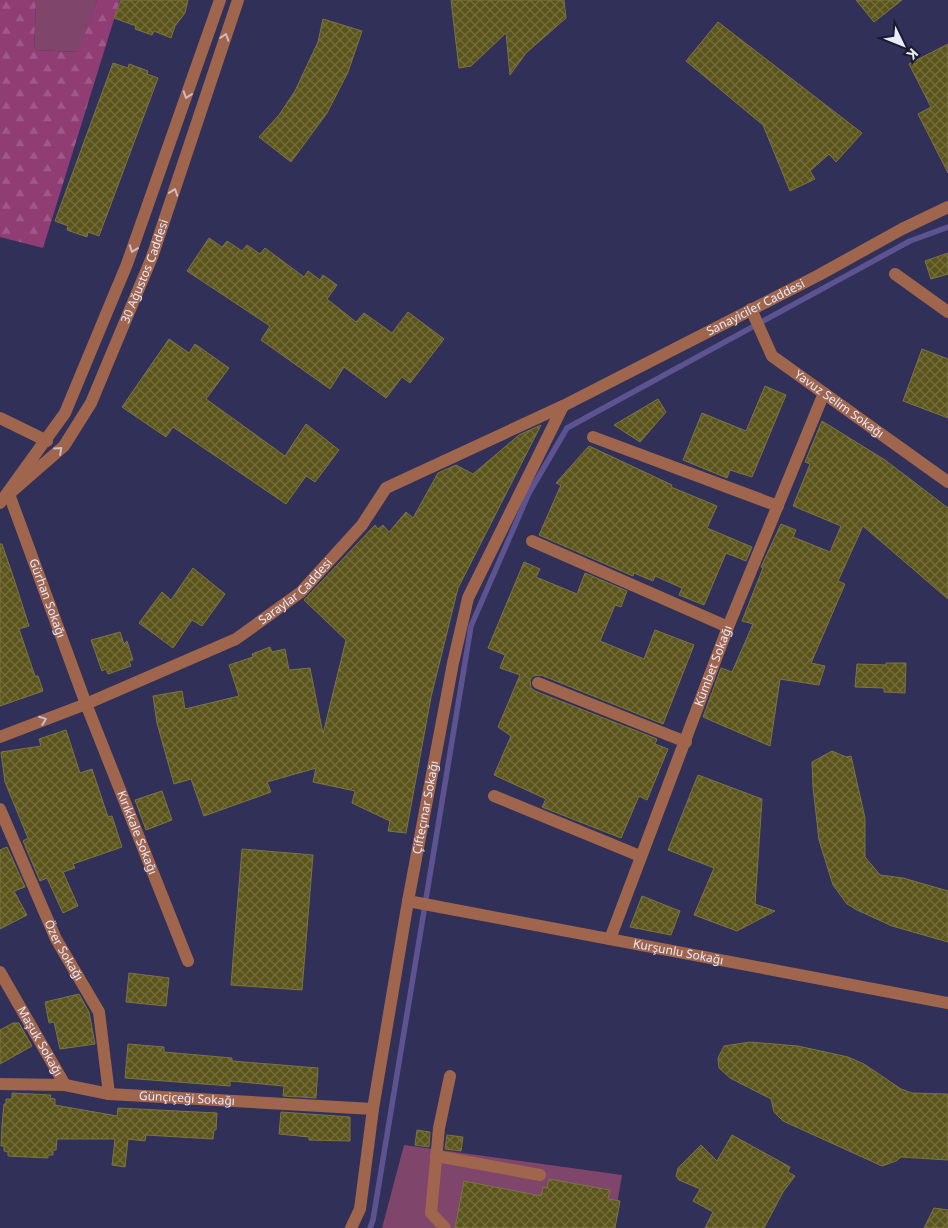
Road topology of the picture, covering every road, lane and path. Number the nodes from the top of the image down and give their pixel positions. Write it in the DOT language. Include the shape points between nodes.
graph roads {
  1 [pos="220,0"];
  2 [pos="238,0"];
  3 [pos="216,14"];
  4 [pos="231,19"];
  5 [pos="948,207"];
  6 [pos="895,274"];
  7 [pos="751,309"];
  8 [pos="948,312"];
  9 [pos="824,393"];
  10 [pos="563,406"];
  11 [pos="0,418"];
  12 [pos="593,436"];
  13 [pos="47,441"];
  14 [pos="948,482"];
  15 [pos="4,499"];
  16 [pos="778,506"];
  17 [pos="532,541"];
  18 [pos="728,627"];
  19 [pos="538,683"];
  20 [pos="86,704"];
  21 [pos="0,737"];
  22 [pos="686,742"];
  23 [pos="494,796"];
  24 [pos="0,809"];
  25 [pos="640,856"];
  26 [pos="408,901"];
  27 [pos="610,939"];
  28 [pos="188,961"];
  29 [pos="0,972"];
  30 [pos="948,1003"];
  31 [pos="450,1076"];
  32 [pos="0,1084"];
  33 [pos="65,1085"];
  34 [pos="109,1094"];
  35 [pos="373,1109"];
  36 [pos="436,1156"];
  37 [pos="540,1175"];
  38 [pos="351,1228"];
  39 [pos="445,1228"];
  1 -- 3 [label="street, 30 Ağustos Caddesi"];
  2 -- 4 [label="street, 30 Ağustos Caddesi"];
  3 -- 4 [label="street"];
  3 -- 13 [label="street, 30 Ağustos Caddesi, one-way" via="127,264 66,413"];
  15 -- 4 [label="street, 30 Ağustos Caddesi, one-way" via="64,446 91,403 152,257"];
  5 -- 7 [label="street, Sanayiciler Caddesi"];
  6 -- 8 [label="street"];
  7 -- 9 [label="street, Yavuz Selim Sokağı" via="772,356"];
  7 -- 10 [label="street, Sanayiciler Caddesi"];
  9 -- 14 [label="street, Yavuz Selim Sokağı"];
  9 -- 16 [label="street, Kümbet Sokağı"];
  10 -- 20 [label="street, Saraylar Caddesi" via="386,488 362,525 300,592 236,639"];
  10 -- 26 [label="street, Çifteçınar Sokağı" via="468,598"];
  11 -- 13 [label="street"];
  12 -- 16 [label="street"];
  13 -- 15 [label="street, 30 Ağustos Caddesi"];
  15 -- 20 [label="street, Gürhan Sokağı"];
  16 -- 18 [label="street, Kümbet Sokağı"];
  17 -- 18 [label="street"];
  18 -- 22 [label="street, Kümbet Sokağı"];
  19 -- 22 [label="street"];
  21 -- 20 [label="street, Saraylar Caddesi, one-way"];
  20 -- 28 [label="street, Kırıkkale Sokağı"];
  22 -- 25 [label="street, Kümbet Sokağı"];
  23 -- 25 [label="street"];
  24 -- 34 [label="street, Özer Sokağı" via="56,940 99,1012"];
  25 -- 27 [label="street, Kümbet Sokağı"];
  26 -- 27 [label="street, Kurşunlu Sokağı"];
  26 -- 35 [label="street, Çifteçınar Sokağı"];
  27 -- 30 [label="street, Kurşunlu Sokağı"];
  29 -- 33 [label="street, Maşuk Sokağı"];
  31 -- 36 [label="street"];
  32 -- 33 [label="street, Günçiçeği Sokağı"];
  33 -- 34 [label="street, Günçiçeği Sokağı"];
  34 -- 35 [label="street, Günçiçeği Sokağı"];
  35 -- 38 [label="street, Çifteçınar Sokağı" via="360,1209"];
  36 -- 37 [label="street"];
  36 -- 39 [label="street" via="431,1213"];
}
